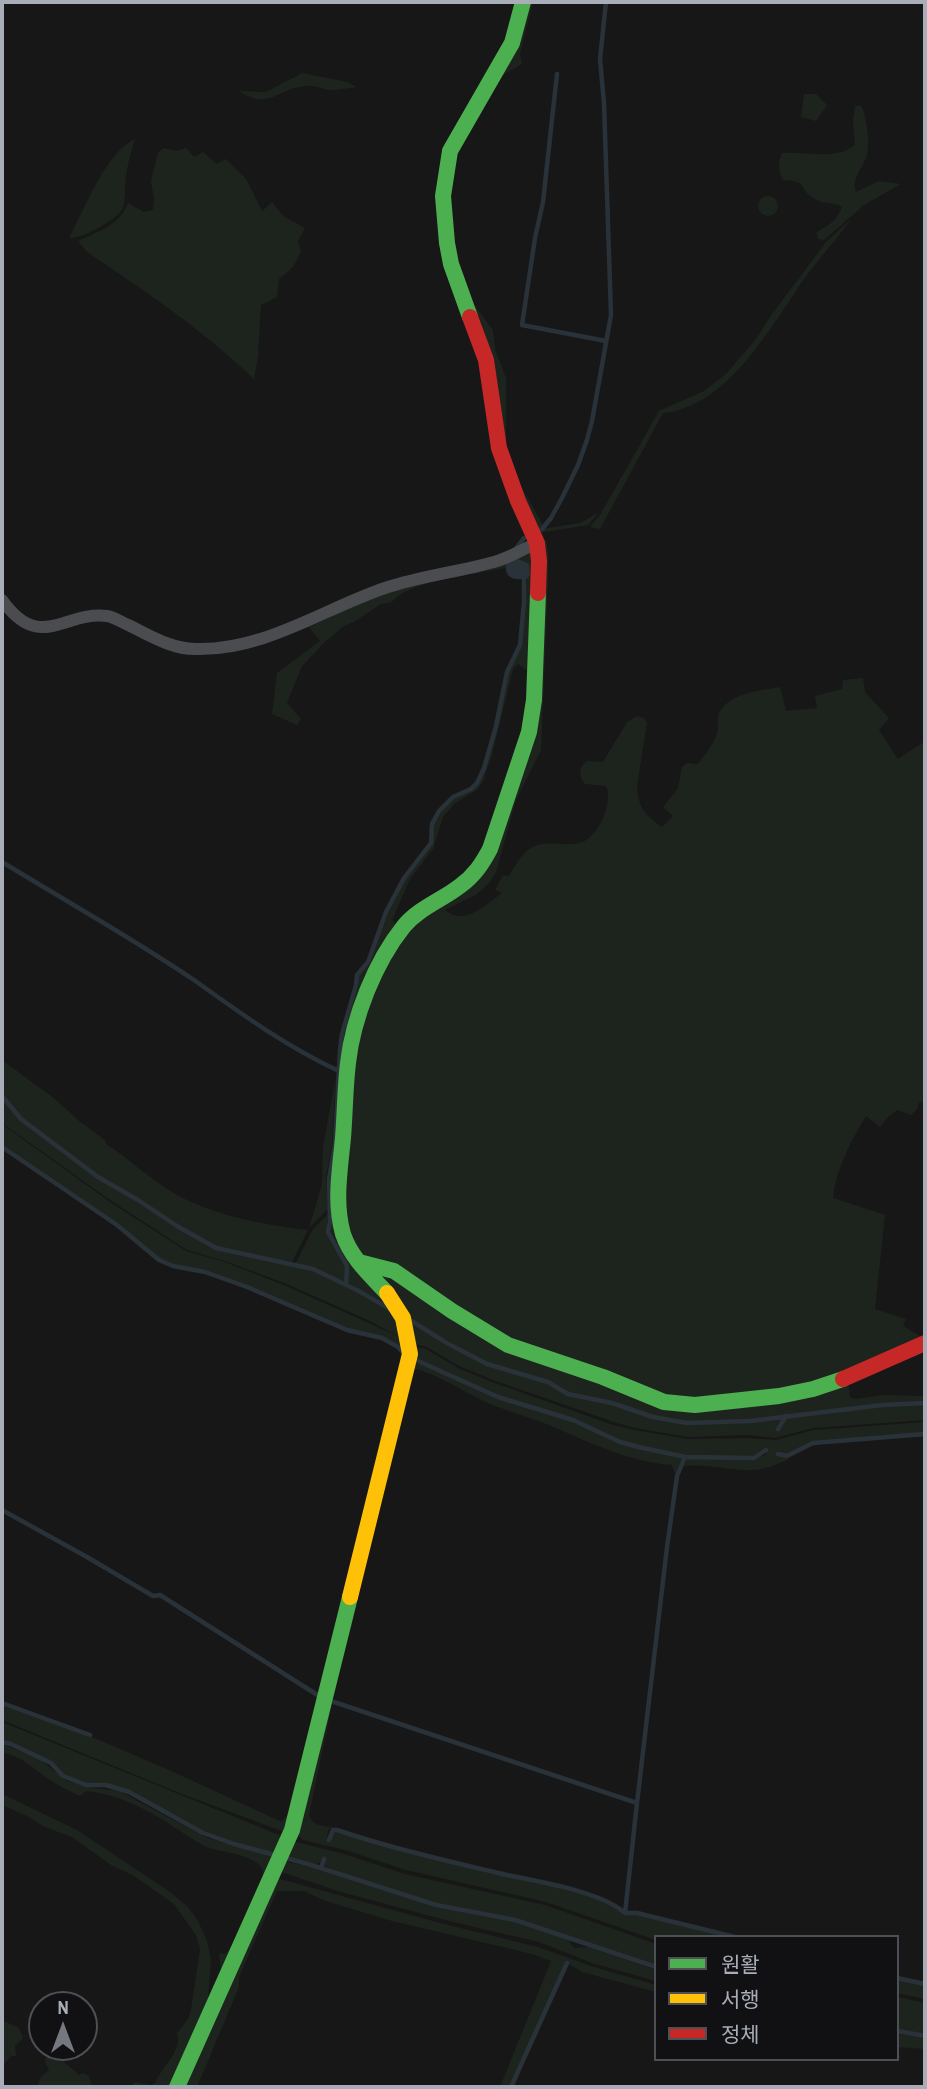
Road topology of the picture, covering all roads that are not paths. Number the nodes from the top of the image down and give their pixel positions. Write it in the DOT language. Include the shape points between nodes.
graph roads {
  1 [pos="523,2"];
  2 [pos="537,543"];
  3 [pos="2,600"];
  4 [pos="359,1262"];
  5 [pos="925,1343"];
  6 [pos="177,2087"];
  1 -- 2 [label="street" via="512,43 450,150 443,196 451,264 486,360 499,448"];
  2 -- 3 [label="street" via="496,562 384,588 262,639 227,648 193,650 170,645 110,617 93,616 38,628 22,621"];
  2 -- 4 [label="street" via="534,700 490,849 469,879 414,915 401,929 371,986 352,1040 339,1203 348,1245"];
  4 -- 5 [label="street" via="394,1271 508,1345 664,1402 695,1405 779,1396 856,1375"];
  4 -- 6 [label="street" via="398,1308 410,1354 292,1830"];
}
